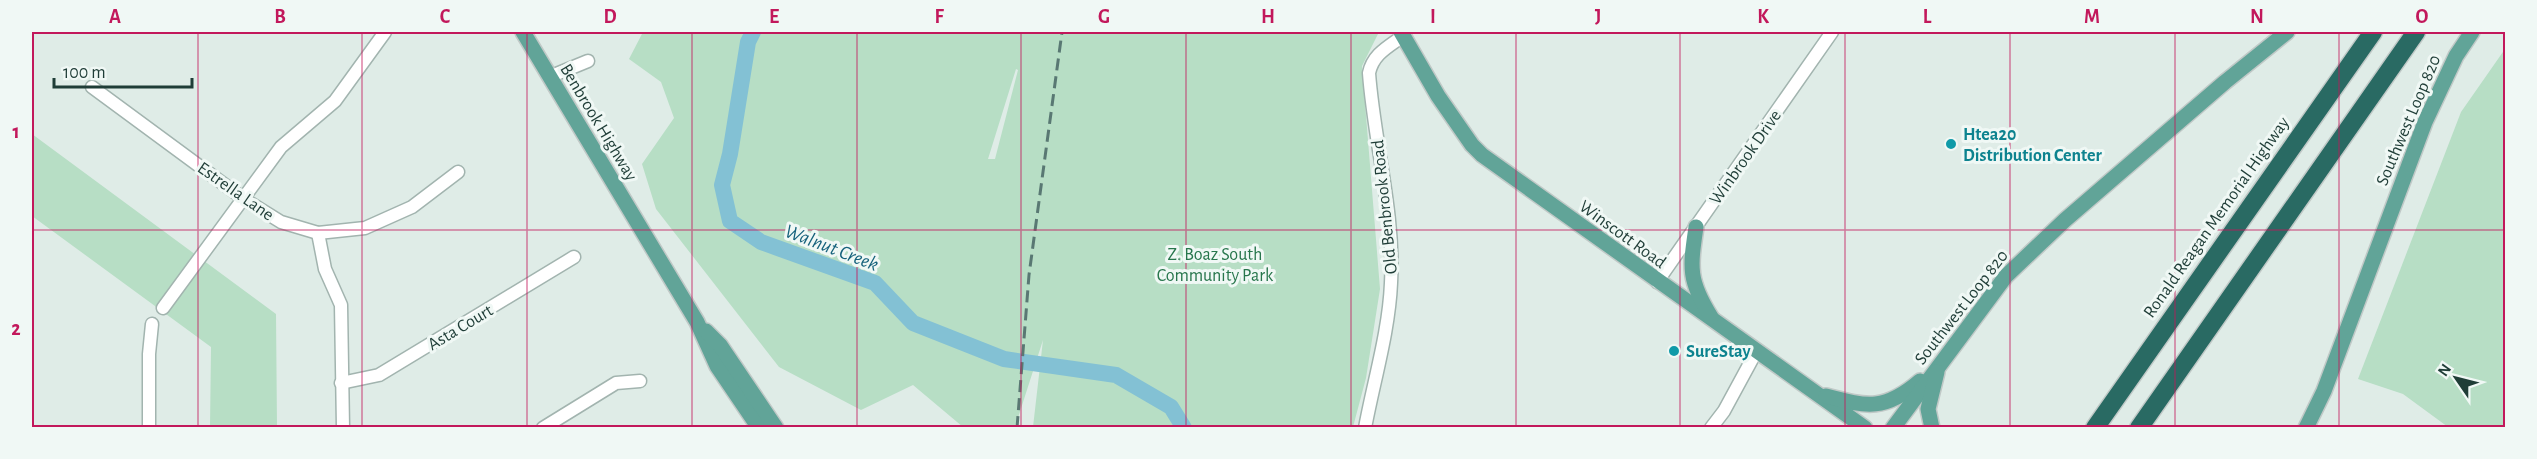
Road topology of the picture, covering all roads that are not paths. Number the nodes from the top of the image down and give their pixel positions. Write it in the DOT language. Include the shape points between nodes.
graph roads {
  1 [pos="385,32"];
  2 [pos="523,32"];
  3 [pos="1832,32"];
  4 [pos="2287,32"];
  5 [pos="2373,32"];
  6 [pos="2416,32"];
  7 [pos="2472,32"];
  8 [pos="1402,34"];
  9 [pos="588,61"];
  10 [pos="549,77"];
  11 [pos="92,87"];
  12 [pos="458,172"];
  13 [pos="244,199"];
  14 [pos="1696,227"];
  15 [pos="318,232"];
  16 [pos="574,257"];
  17 [pos="1657,282"];
  18 [pos="163,308"];
  19 [pos="697,322"];
  20 [pos="1714,322"];
  21 [pos="152,324"];
  22 [pos="1756,352"];
  23 [pos="1939,366"];
  24 [pos="640,381"];
  25 [pos="341,383"];
  26 [pos="1817,394"];
  27 [pos="149,428"];
  28 [pos="343,428"];
  29 [pos="543,428"];
  30 [pos="759,428"];
  31 [pos="776,428"];
  32 [pos="1365,428"];
  33 [pos="1711,428"];
  34 [pos="1845,428"];
  35 [pos="1865,428"];
  36 [pos="1893,428"];
  37 [pos="1932,428"];
  38 [pos="2095,428"];
  39 [pos="2139,428"];
  40 [pos="2306,428"];
  1 -- 13 [label="street" via="341,95 287,140"];
  2 -- 10 [label="main road, Benbrook Highway"];
  3 -- 14 [label="street, Winbrook Drive"];
  4 -- 23 [label="main road, Southwest Loop 820" via="2046,237 2006,276"];
  5 -- 38 [label="highway, Ronald Reagan Memorial Highway"];
  6 -- 39 [label="highway"];
  7 -- 40 [label="main road, Southwest Loop 820" via="2456,56 2425,122 2324,391"];
  8 -- 17 [label="main road, Winscott Road" via="1438,96 1477,150"];
  8 -- 32 [label="street, Old Benbrook Road" via="1380,52 1369,73 1390,238 1391,283"];
  9 -- 10 [label="street"];
  10 -- 19 [label="main road, Benbrook Highway"];
  11 -- 13 [label="street, Estrella Lane"];
  12 -- 15 [label="street, Estrella Lane" via="412,207 365,228"];
  13 -- 15 [label="street, Estrella Lane" via="281,222"];
  13 -- 18 [label="street"];
  14 -- 17 [label="street, Winbrook Drive"];
  14 -- 20 [label="main road" via="1690,272"];
  15 -- 25 [label="street" via="325,268 341,305"];
  16 -- 25 [label="street, Asta Court" via="379,375"];
  17 -- 20 [label="main road, Winscott Road"];
  19 -- 30 [label="main road" via="717,366"];
  19 -- 31 [label="main road" via="720,345"];
  20 -- 22 [label="main road, Winscott Road"];
  21 -- 27 [label="street"];
  22 -- 26 [label="main road, Winscott Road"];
  22 -- 33 [label="street"];
  23 -- 26 [label="main road" via="1887,403 1861,405"];
  23 -- 36 [label="main road, Southwest Loop 820"];
  23 -- 37 [label="main road" via="1928,409"];
  24 -- 29 [label="street" via="616,383"];
  25 -- 28 [label="street"];
  26 -- 34 [label="main road"];
  26 -- 35 [label="main road, Winscott Road"];
}
